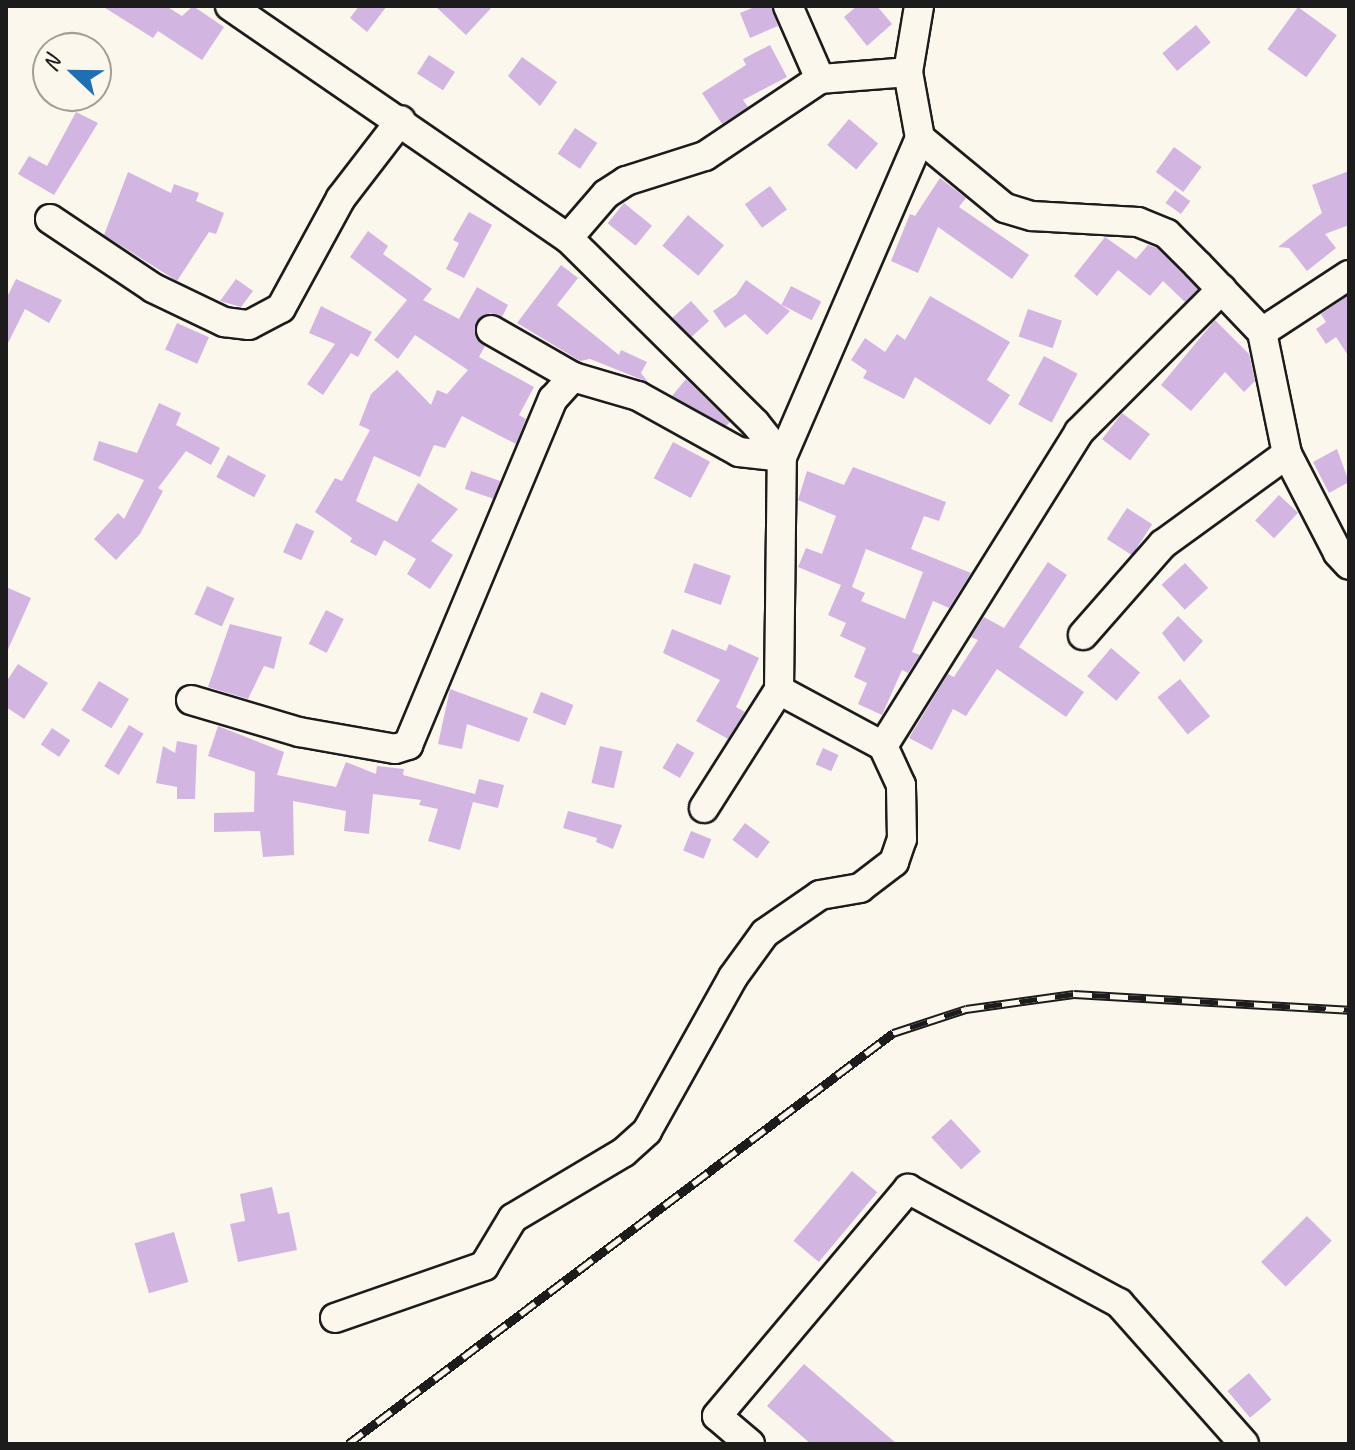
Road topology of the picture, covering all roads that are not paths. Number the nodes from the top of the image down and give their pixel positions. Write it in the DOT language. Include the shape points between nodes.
graph roads {
  1 [pos="230,6"];
  2 [pos="788,6"];
  3 [pos="919,6"];
  4 [pos="908,72"];
  5 [pos="820,79"];
  6 [pos="401,120"];
  7 [pos="920,138"];
  8 [pos="50,219"];
  9 [pos="568,238"];
  10 [pos="1349,275"];
  11 [pos="1222,289"];
  12 [pos="491,330"];
  13 [pos="1262,332"];
  14 [pos="573,377"];
  15 [pos="1287,454"];
  16 [pos="782,457"];
  17 [pos="1349,565"];
  18 [pos="1083,635"];
  19 [pos="779,690"];
  20 [pos="191,700"];
  21 [pos="883,746"];
  22 [pos="704,808"];
  23 [pos="335,1318"];
  24 [pos="750,1444"];
  25 [pos="1244,1444"];
  1 -- 6 [label="street"];
  2 -- 5 [label="street"];
  3 -- 4 [label="street"];
  4 -- 5 [label="street"];
  4 -- 7 [label="street"];
  5 -- 9 [label="street" via="705,156 626,181 606,194"];
  6 -- 8 [label="street" via="341,198 281,308 249,325 224,322 153,288"];
  6 -- 9 [label="street"];
  7 -- 11 [label="street" via="1005,208 1032,216 1138,222 1167,234"];
  7 -- 16 [label="street"];
  9 -- 16 [label="street" via="755,423"];
  10 -- 13 [label="street"];
  11 -- 13 [label="street"];
  11 -- 21 [label="street" via="1079,432"];
  12 -- 14 [label="street"];
  13 -- 15 [label="street"];
  14 -- 16 [label="street" via="638,396 739,452"];
  14 -- 20 [label="street" via="553,399 408,745 395,749 299,732"];
  15 -- 17 [label="street"];
  15 -- 18 [label="street" via="1163,544"];
  16 -- 19 [label="street"];
  19 -- 21 [label="street"];
  19 -- 22 [label="street"];
  21 -- 23 [label="street" via="901,785 902,839 894,862 860,888 820,895 765,933 733,977 647,1131 624,1152 513,1218 484,1266"];
  24 -- 25 [label="street" via="717,1416 908,1189 1119,1303"];
}
